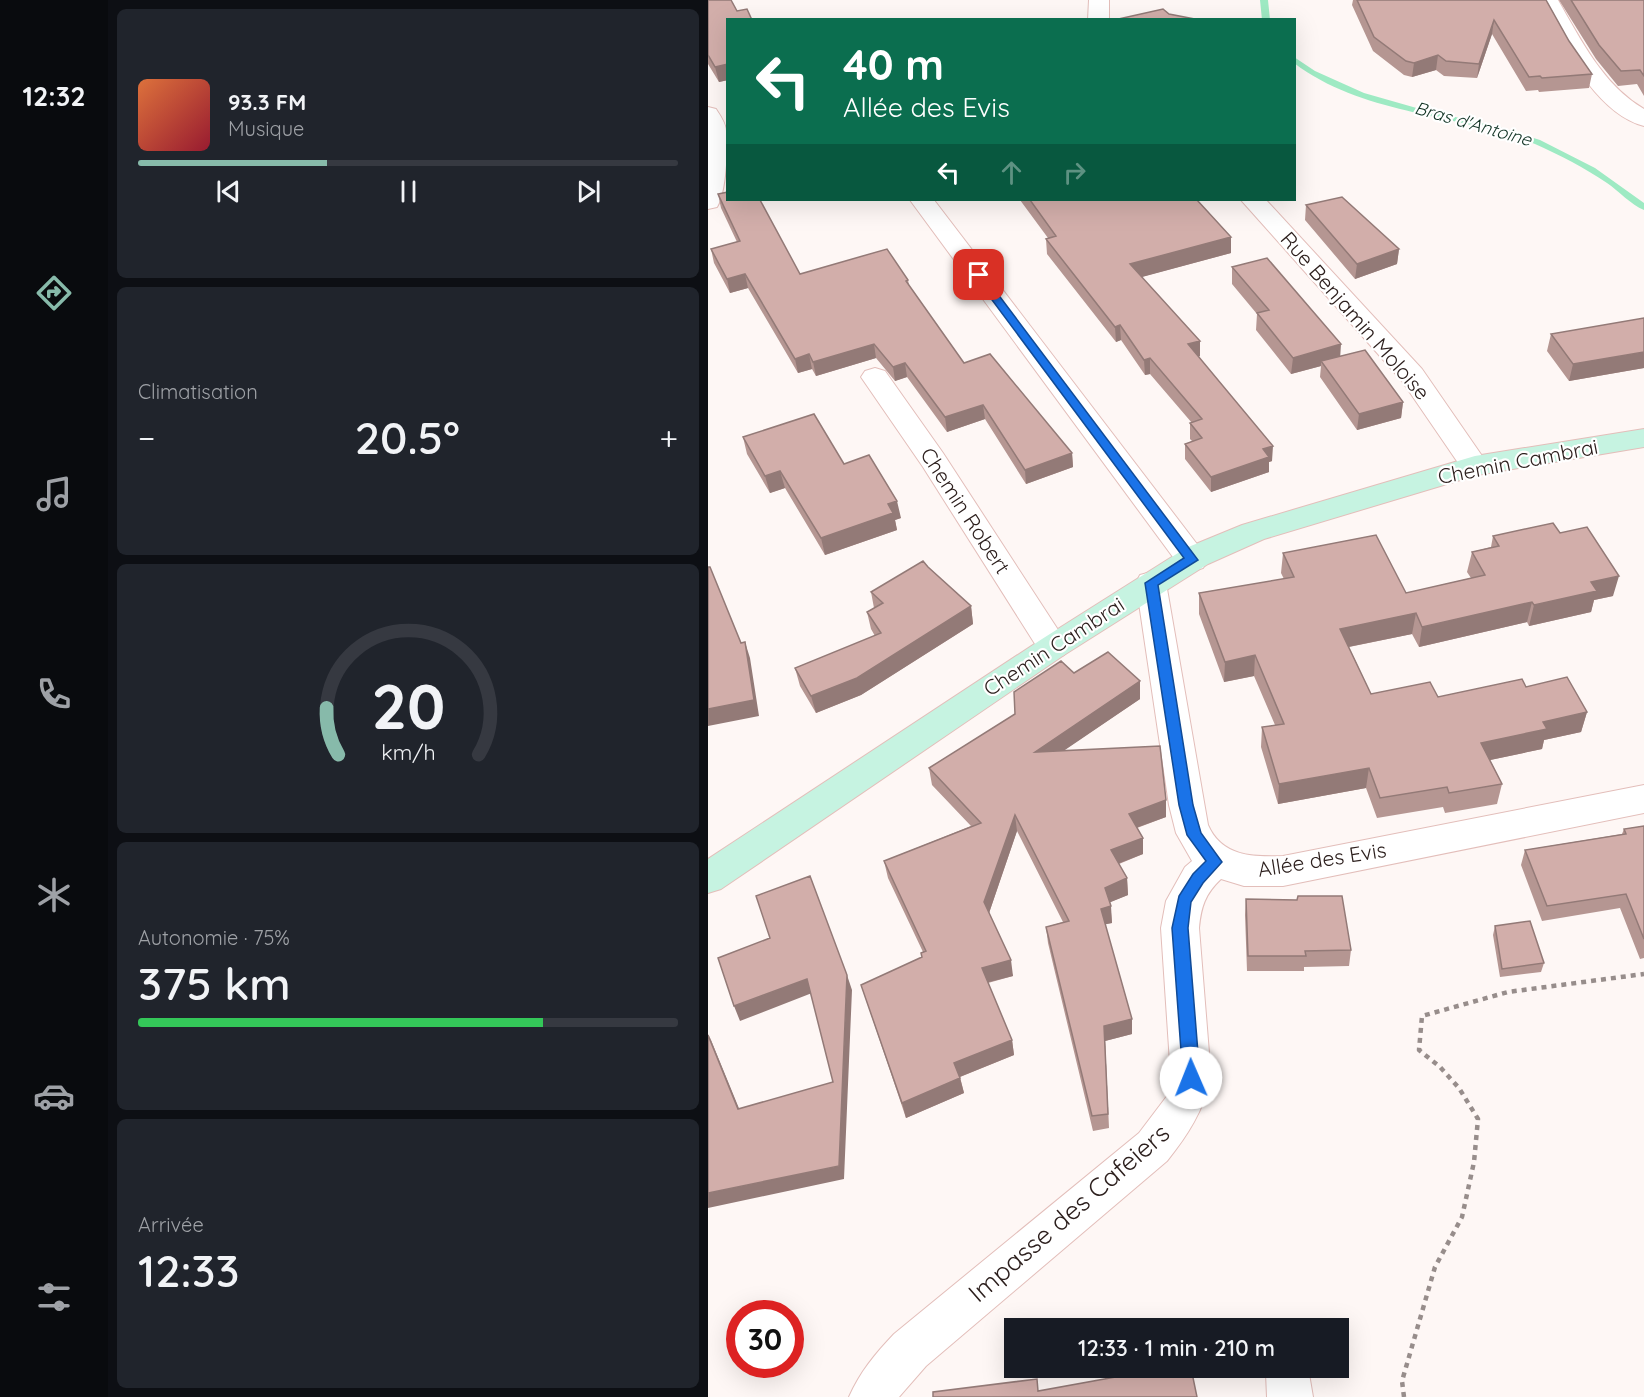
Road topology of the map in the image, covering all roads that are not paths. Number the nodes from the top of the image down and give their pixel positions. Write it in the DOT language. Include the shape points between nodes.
graph roads {
  1 [pos="1099,0"];
  2 [pos="1548,0"];
  3 [pos="1098,18"];
  4 [pos="708,114"];
  5 [pos="1644,119"];
  6 [pos="923,201"];
  7 [pos="1254,201"];
  8 [pos="708,202"];
  9 [pos="875,377"];
  10 [pos="1644,438"];
  11 [pos="1475,466"];
  12 [pos="1192,560"];
  13 [pos="1151,583"];
  14 [pos="1053,647"];
  15 [pos="1644,799"];
  16 [pos="1215,862"];
  17 [pos="708,878"];
  18 [pos="872,1397"];
  1 -- 3 [label="street"];
  2 -- 5 [label="street" via="1612,98"];
  4 -- 8 [label="street" via="715,129"];
  6 -- 12 [label="street"];
  7 -- 11 [label="street, Rue Benjamin Moloise" via="1412,375"];
  9 -- 14 [label="street, Chemin Robert"];
  10 -- 11 [label="street, Chemin Cambrai"];
  11 -- 12 [label="street, Chemin Cambrai" via="1253,532"];
  12 -- 13 [label="street, Chemin Cambrai"];
  13 -- 14 [label="street, Chemin Cambrai"];
  13 -- 16 [label="street" via="1186,805 1194,835"];
  14 -- 17 [label="street, Chemin Cambrai"];
  15 -- 16 [label="street, Allée des Evis" via="1284,871 1251,873"];
  16 -- 18 [label="street, Impasse des Cafeiers" via="1198,878 1184,901 1180,928 1191,1078 1185,1102 1172,1125 1153,1147 910,1350"];
}
